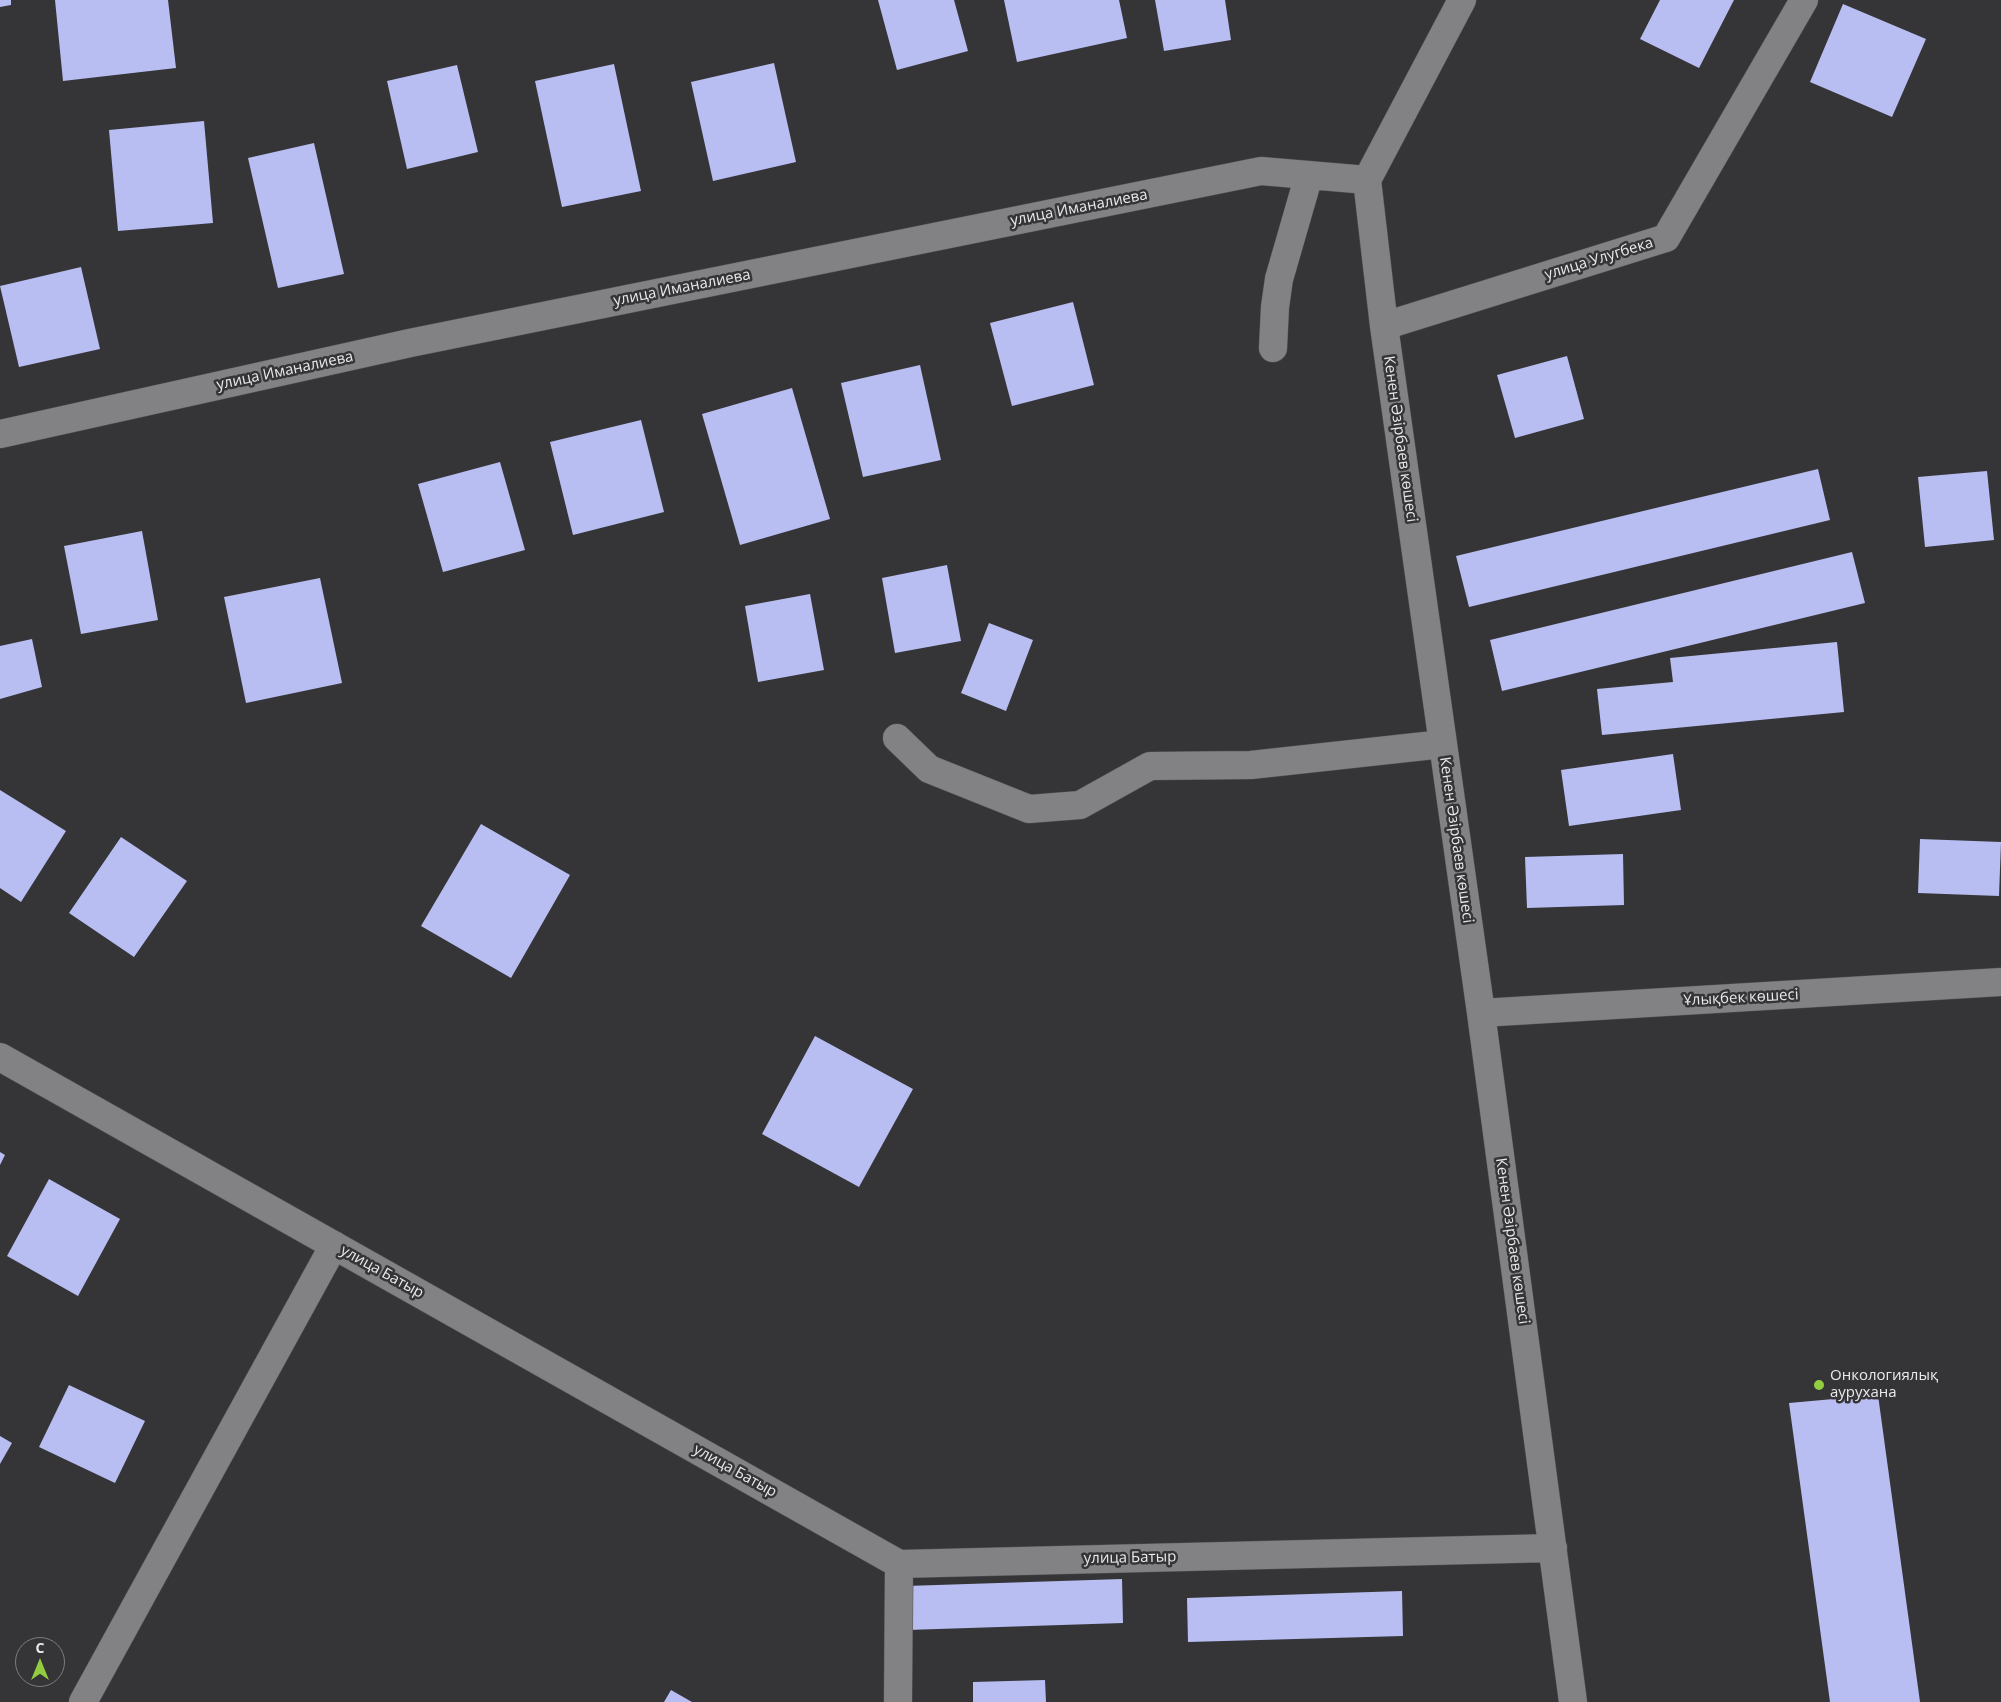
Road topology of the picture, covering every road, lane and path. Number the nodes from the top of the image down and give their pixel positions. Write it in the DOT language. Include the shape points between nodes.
graph roads {
  1 [pos="1462,0"];
  2 [pos="1804,0"];
  3 [pos="1309,175"];
  4 [pos="1367,180"];
  5 [pos="1384,326"];
  6 [pos="1273,348"];
  7 [pos="0,434"];
  8 [pos="897,738"];
  9 [pos="1443,744"];
  10 [pos="2001,982"];
  11 [pos="1481,1013"];
  12 [pos="0,1056"];
  13 [pos="334,1245"];
  14 [pos="1554,1548"];
  15 [pos="899,1564"];
  16 [pos="83,1702"];
  17 [pos="898,1702"];
  18 [pos="1573,1702"];
  1 -- 4 [label="street"];
  2 -- 5 [label="street, улица Улугбека" via="1666,238"];
  3 -- 4 [label="street, улица Иманалиева"];
  3 -- 6 [label="street" via="1279,279"];
  3 -- 7 [label="street, улица Иманалиева" via="1261,171 410,343"];
  4 -- 5 [label="street, Кенен Әзірбаев көшесі"];
  5 -- 9 [label="street, Кенен Әзірбаев көшесі"];
  8 -- 9 [label="street" via="929,769 1029,810 1080,805 1150,766 1251,765"];
  9 -- 11 [label="street, Кенен Әзірбаев көшесі"];
  10 -- 11 [label="street, Ұлықбек көшесі"];
  11 -- 14 [label="street, Кенен Әзірбаев көшесі"];
  12 -- 13 [label="street, улица Батыр"];
  13 -- 15 [label="street, улица Батыр"];
  13 -- 16 [label="street"];
  14 -- 15 [label="street, улица Батыр"];
  14 -- 18 [label="street, Кенен Әзірбаев көшесі"];
  15 -- 17 [label="street"];
}
